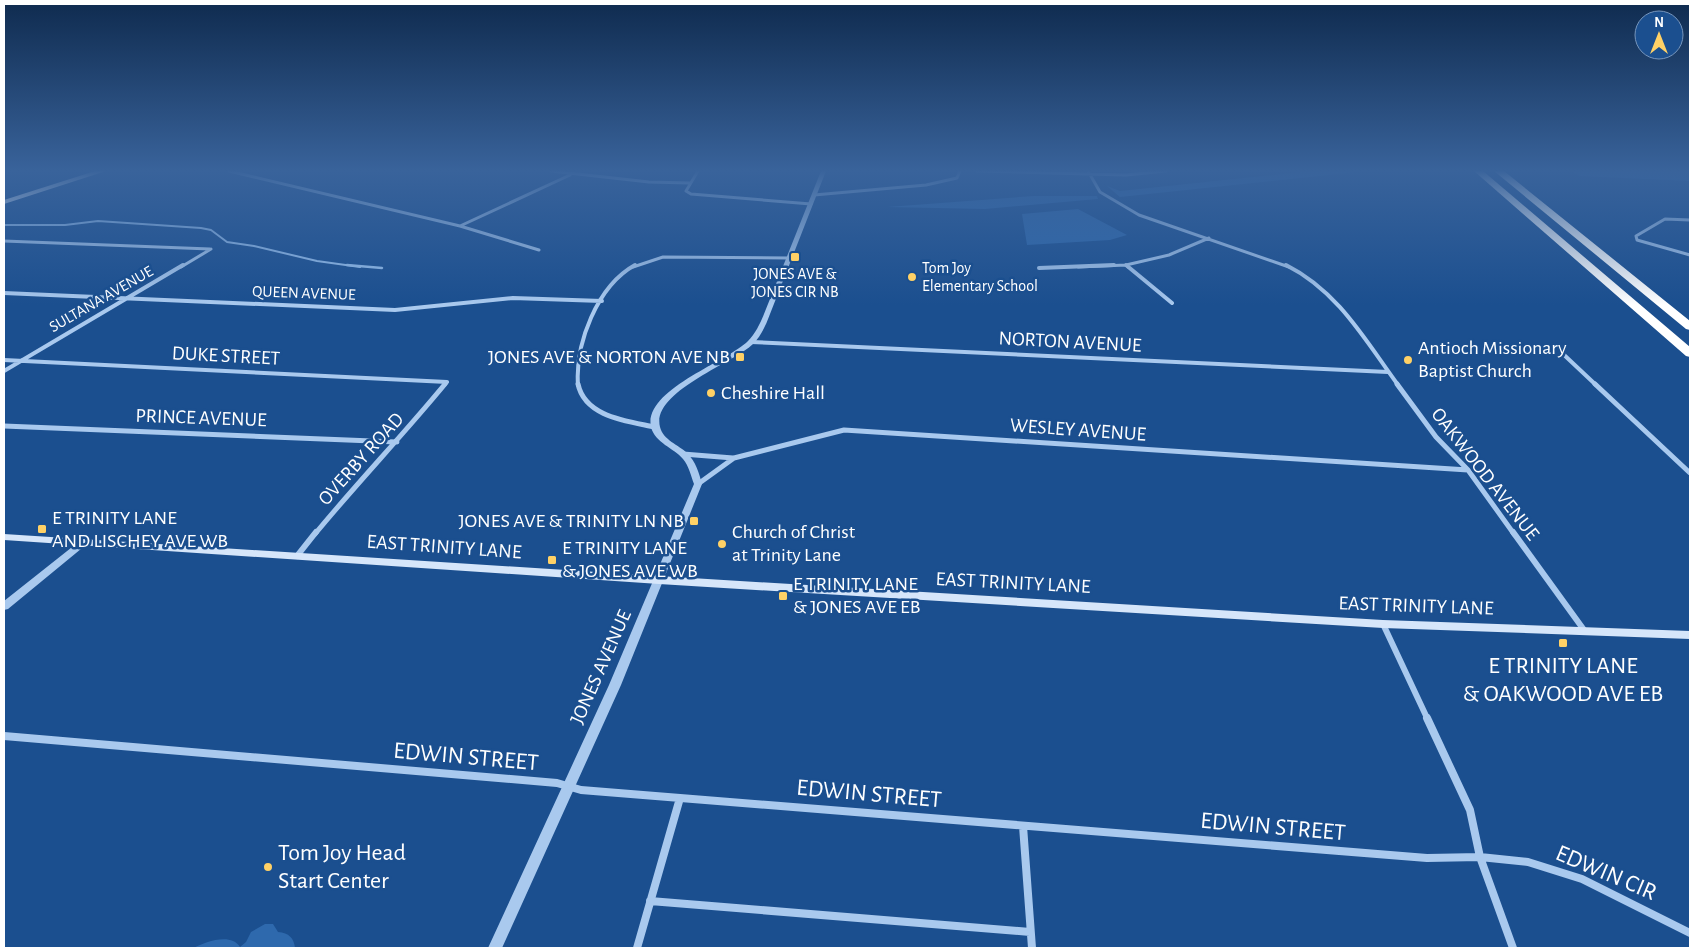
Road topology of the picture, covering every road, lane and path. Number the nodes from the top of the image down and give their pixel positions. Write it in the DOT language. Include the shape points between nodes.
graph roads {
  1 [pos="416,215"];
  2 [pos="483,215"];
  3 [pos="806,215"];
  4 [pos="1140,215"];
  5 [pos="1530,215"];
  6 [pos="1553,215"];
  7 [pos="1690,220"];
  8 [pos="460,226"];
  9 [pos="1209,238"];
  10 [pos="4,240"];
  11 [pos="539,250"];
  12 [pos="1690,255"];
  13 [pos="790,258"];
  14 [pos="1126,265"];
  15 [pos="1039,268"];
  16 [pos="4,293"];
  17 [pos="128,298"];
  18 [pos="602,301"];
  19 [pos="1172,303"];
  20 [pos="1690,327"];
  21 [pos="751,342"];
  22 [pos="1562,353"];
  23 [pos="1690,353"];
  24 [pos="4,360"];
  25 [pos="20,361"];
  26 [pos="4,371"];
  27 [pos="1388,372"];
  28 [pos="447,382"];
  29 [pos="4,426"];
  30 [pos="655,427"];
  31 [pos="397,442"];
  32 [pos="683,454"];
  33 [pos="734,458"];
  34 [pos="1468,470"];
  35 [pos="1690,473"];
  36 [pos="698,484"];
  37 [pos="4,538"];
  38 [pos="84,542"];
  39 [pos="297,556"];
  40 [pos="660,580"];
  41 [pos="4,606"];
  42 [pos="1383,624"];
  43 [pos="1584,630"];
  44 [pos="1690,635"];
  45 [pos="4,736"];
  46 [pos="568,787"];
  47 [pos="680,798"];
  48 [pos="1023,826"];
  49 [pos="1480,857"];
  50 [pos="650,901"];
  51 [pos="1030,932"];
  52 [pos="1690,933"];
  53 [pos="495,948"];
  54 [pos="637,948"];
  55 [pos="1032,948"];
  56 [pos="1513,948"];
  1 -- 8 [label="street"];
  2 -- 8 [label="street"];
  3 -- 13 [label="street"];
  4 -- 9 [label="street, OAKWOOD AVENUE"];
  5 -- 23 [label="highway"];
  6 -- 20 [label="highway"];
  7 -- 12 [label="street" via="1664,219 1636,236 1637,240 1647,244"];
  8 -- 11 [label="street"];
  9 -- 14 [label="street" via="1169,255"];
  9 -- 27 [label="street, OAKWOOD AVENUE" via="1279,262 1306,275 1338,303"];
  10 -- 17 [label="street, SULTANA AVENUE" via="211,249"];
  13 -- 18 [label="street" via="676,256 648,260 622,274"];
  13 -- 21 [label="street" via="765,318"];
  14 -- 15 [label="street"];
  14 -- 19 [label="street"];
  16 -- 17 [label="street, QUEEN AVENUE"];
  17 -- 18 [label="street, QUEEN AVENUE" via="395,310 513,298"];
  17 -- 25 [label="street, SULTANA AVENUE"];
  18 -- 30 [label="street" via="589,322 577,372 583,399 618,419"];
  21 -- 27 [label="street, NORTON AVENUE"];
  21 -- 30 [label="street" via="676,390 660,406"];
  22 -- 35 [label="street"];
  24 -- 25 [label="street, DUKE STREET"];
  25 -- 26 [label="street, SULTANA AVENUE"];
  25 -- 28 [label="street, DUKE STREET"];
  27 -- 34 [label="street, OAKWOOD AVENUE" via="1436,437"];
  28 -- 31 [label="street, OVERBY ROAD"];
  29 -- 31 [label="street, PRINCE AVENUE"];
  30 -- 32 [label="street" via="664,441"];
  31 -- 39 [label="street, OVERBY ROAD" via="344,498"];
  32 -- 33 [label="street"];
  32 -- 36 [label="street" via="693,468"];
  33 -- 34 [label="street, WESLEY AVENUE" via="844,430"];
  33 -- 36 [label="street, WESLEY AVENUE"];
  34 -- 43 [label="street, OAKWOOD AVENUE"];
  36 -- 40 [label="street, JONES AVENUE"];
  37 -- 38 [label="main road, EAST TRINITY LANE"];
  38 -- 39 [label="main road, EAST TRINITY LANE"];
  38 -- 41 [label="street"];
  39 -- 40 [label="main road, EAST TRINITY LANE"];
  40 -- 42 [label="main road, EAST TRINITY LANE"];
  40 -- 46 [label="street, JONES AVENUE"];
  42 -- 43 [label="main road, EAST TRINITY LANE"];
  42 -- 49 [label="street" via="1470,810"];
  43 -- 44 [label="main road, EAST TRINITY LANE"];
  45 -- 46 [label="street, EDWIN STREET" via="557,783"];
  46 -- 47 [label="street, EDWIN STREET"];
  46 -- 53 [label="street, JONES AVENUE"];
  47 -- 48 [label="street, EDWIN STREET"];
  47 -- 50 [label="street"];
  48 -- 49 [label="street, EDWIN STREET" via="1427,858"];
  48 -- 51 [label="street"];
  49 -- 52 [label="street, EDWIN CIR" via="1528,862 1582,880"];
  49 -- 56 [label="street"];
  50 -- 51 [label="street"];
  50 -- 54 [label="street"];
  51 -- 55 [label="street"];
}
